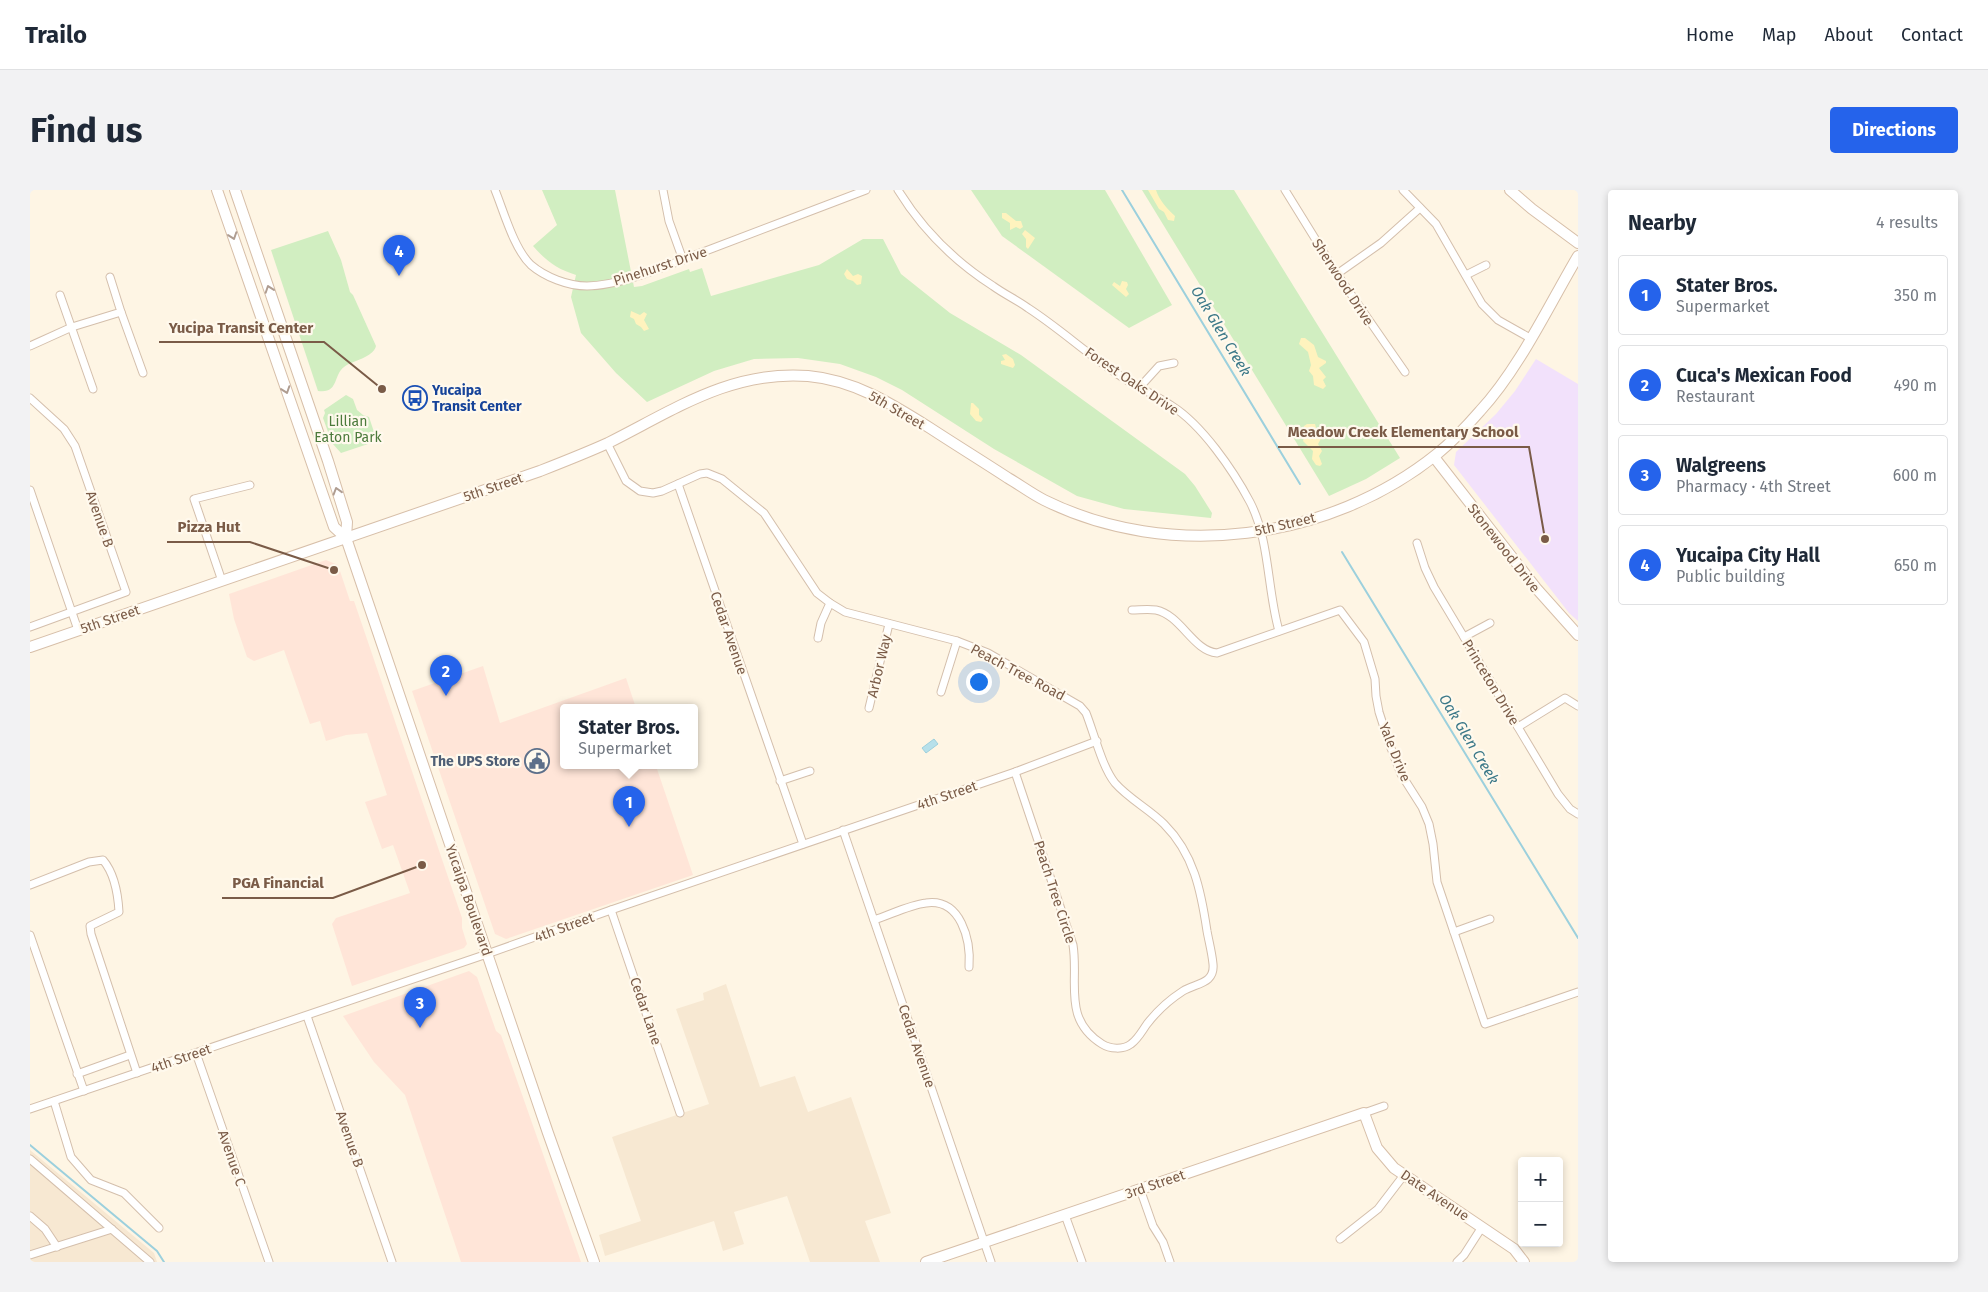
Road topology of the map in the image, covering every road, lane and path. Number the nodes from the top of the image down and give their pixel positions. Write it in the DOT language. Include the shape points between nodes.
graph roads {
  1 [pos="217,190"];
  2 [pos="235,190"];
  3 [pos="495,190"];
  4 [pos="663,190"];
  5 [pos="866,190"];
  6 [pos="898,190"];
  7 [pos="1285,190"];
  8 [pos="1403,190"];
  9 [pos="1510,190"];
  10 [pos="1420,208"];
  11 [pos="1578,243"];
  12 [pos="1578,256"];
  13 [pos="683,260"];
  14 [pos="1486,265"];
  15 [pos="1337,274"];
  16 [pos="1466,275"];
  17 [pos="110,277"];
  18 [pos="60,295"];
  19 [pos="122,312"];
  20 [pos="71,328"];
  21 [pos="1530,338"];
  22 [pos="30,346"];
  23 [pos="1174,363"];
  24 [pos="1404,372"];
  25 [pos="143,373"];
  26 [pos="1139,388"];
  27 [pos="93,390"];
  28 [pos="30,398"];
  29 [pos="607,443"];
  30 [pos="1434,456"];
  31 [pos="250,484"];
  32 [pos="678,484"];
  33 [pos="30,490"];
  34 [pos="1260,532"];
  35 [pos="346,538"];
  36 [pos="1417,543"];
  37 [pos="222,581"];
  38 [pos="830,604"];
  39 [pos="1132,610"];
  40 [pos="73,612"];
  41 [pos="1490,623"];
  42 [pos="889,624"];
  43 [pos="30,627"];
  44 [pos="78,630"];
  45 [pos="1279,631"];
  46 [pos="1578,635"];
  47 [pos="1464,637"];
  48 [pos="818,638"];
  49 [pos="957,641"];
  50 [pos="30,646"];
  51 [pos="941,692"];
  52 [pos="1578,706"];
  53 [pos="869,708"];
  54 [pos="1518,727"];
  55 [pos="1097,741"];
  56 [pos="810,771"];
  57 [pos="1015,772"];
  58 [pos="780,781"];
  59 [pos="1578,814"];
  60 [pos="843,830"];
  61 [pos="803,844"];
  62 [pos="30,885"];
  63 [pos="611,910"];
  64 [pos="1490,919"];
  65 [pos="874,920"];
  66 [pos="1454,932"];
  67 [pos="30,935"];
  68 [pos="487,954"];
  69 [pos="969,967"];
  70 [pos="1578,992"];
  71 [pos="307,1016"];
  72 [pos="196,1053"];
  73 [pos="130,1054"];
  74 [pos="136,1073"];
  75 [pos="78,1074"];
  76 [pos="84,1091"];
  77 [pos="54,1101"];
  78 [pos="1384,1106"];
  79 [pos="30,1109"];
  80 [pos="680,1113"];
  81 [pos="1364,1113"];
  82 [pos="30,1159"];
  83 [pos="1404,1175"];
  84 [pos="1140,1189"];
  85 [pos="1065,1215"];
  86 [pos="30,1216"];
  87 [pos="159,1228"];
  88 [pos="1482,1228"];
  89 [pos="112,1229"];
  90 [pos="1340,1238"];
  91 [pos="983,1242"];
  92 [pos="57,1247"];
  93 [pos="30,1256"];
  94 [pos="150,1262"];
  95 [pos="268,1262"];
  96 [pos="392,1262"];
  97 [pos="594,1262"];
  98 [pos="926,1262"];
  99 [pos="991,1262"];
  100 [pos="1082,1262"];
  101 [pos="1170,1262"];
  102 [pos="1457,1262"];
  103 [pos="1524,1262"];
  1 -- 35 [label="main road, Yucaipa Boulevard, one-way" via="334,527"];
  35 -- 2 [label="main road, Yucaipa Boulevard, one-way" via="347,522 328,460"];
  3 -- 13 [label="street, Pinehurst Drive" via="519,248 530,264 569,284 587,286 617,281"];
  4 -- 13 [label="street" via="669,221"];
  5 -- 13 [label="street, Pinehurst Drive"];
  6 -- 26 [label="street, Forest Oaks Drive" via="913,215 962,264 1028,307"];
  7 -- 15 [label="street, Sherwood Drive"];
  8 -- 10 [label="street"];
  9 -- 11 [label="main road"];
  10 -- 15 [label="street" via="1381,243"];
  10 -- 16 [label="street" via="1436,224"];
  12 -- 21 [label="main road, 5th Street"];
  14 -- 16 [label="street"];
  15 -- 24 [label="street, Sherwood Drive"];
  16 -- 21 [label="street" via="1482,304 1498,320"];
  17 -- 19 [label="street"];
  18 -- 20 [label="street"];
  19 -- 20 [label="street"];
  19 -- 25 [label="street"];
  20 -- 22 [label="street"];
  20 -- 27 [label="street"];
  21 -- 30 [label="main road, 5th Street" via="1506,380 1482,409"];
  23 -- 26 [label="street" via="1159,366"];
  26 -- 34 [label="street, Forest Oaks Drive" via="1173,406 1219,453 1251,504"];
  28 -- 40 [label="street, Avenue B" via="64,429 75,446 126,592"];
  29 -- 32 [label="street, Peach Tree Road" via="620,473 640,491 653,493"];
  29 -- 34 [label="main road, 5th Street" via="689,401 735,383 765,376 810,376 854,386 885,400 1044,500 1085,516 1157,534 1194,536"];
  29 -- 35 [label="main road, 5th Street" via="540,471"];
  30 -- 34 [label="main road, 5th Street" via="1364,499 1312,519"];
  30 -- 46 [label="main road, Stonewood Drive" via="1531,582"];
  31 -- 37 [label="street" via="194,499"];
  32 -- 38 [label="street, Peach Tree Road" via="700,474 722,479 764,513 817,593"];
  32 -- 58 [label="street, Cedar Avenue"];
  33 -- 40 [label="street"];
  34 -- 45 [label="street, Forest Oaks Drive"];
  35 -- 37 [label="main road, 5th Street"];
  35 -- 68 [label="main road, Yucaipa Boulevard"];
  36 -- 47 [label="street, Princeton Drive" via="1425,568"];
  37 -- 44 [label="main road, 5th Street"];
  38 -- 42 [label="street, Peach Tree Road"];
  38 -- 48 [label="street"];
  39 -- 45 [label="street, Yale Drive" via="1157,610 1176,621 1208,652 1217,653"];
  40 -- 43 [label="street"];
  40 -- 44 [label="street"];
  41 -- 47 [label="street"];
  42 -- 49 [label="street, Peach Tree Road"];
  42 -- 53 [label="street, Arbor Way"];
  44 -- 50 [label="main road, 5th Street"];
  45 -- 66 [label="street, Yale Drive" via="1340,610 1364,642 1389,743 1401,774 1429,824 1436,882"];
  47 -- 54 [label="street, Princeton Drive"];
  49 -- 51 [label="street"];
  49 -- 55 [label="street, Peach Tree Road" via="988,653 1080,706"];
  52 -- 54 [label="street" via="1565,698"];
  54 -- 59 [label="street, Princeton Drive" via="1558,794"];
  55 -- 57 [label="street, 4th Street"];
  55 -- 57 [label="street, Peach Tree Circle" via="1107,770 1115,782 1172,833 1190,860 1200,888 1214,966 1212,977 1168,1000 1132,1044 1124,1048 1104,1045 1087,1032 1077,1014 1073,945"];
  56 -- 58 [label="street"];
  57 -- 60 [label="street, 4th Street"];
  58 -- 61 [label="street, Cedar Avenue"];
  60 -- 61 [label="street, 4th Street"];
  60 -- 65 [label="street, Cedar Avenue"];
  61 -- 63 [label="street, 4th Street"];
  62 -- 73 [label="street" via="89,862 103,860 109,867 119,912 90,926"];
  63 -- 68 [label="street, 4th Street"];
  63 -- 80 [label="street, Cedar Lane"];
  64 -- 66 [label="street"];
  65 -- 69 [label="street" via="926,903 948,907 958,916 966,934"];
  65 -- 91 [label="street, Cedar Avenue"];
  66 -- 70 [label="street, Yale Drive" via="1485,1024"];
  67 -- 75 [label="street"];
  68 -- 71 [label="street, 4th Street"];
  68 -- 97 [label="main road, Yucaipa Boulevard"];
  71 -- 72 [label="street, 4th Street"];
  71 -- 96 [label="street, Avenue B"];
  72 -- 74 [label="street, 4th Street"];
  72 -- 95 [label="street, Avenue C"];
  73 -- 74 [label="street"];
  73 -- 75 [label="street"];
  74 -- 76 [label="street, 4th Street"];
  75 -- 76 [label="street"];
  76 -- 77 [label="street, 4th Street"];
  77 -- 79 [label="street, 4th Street"];
  77 -- 87 [label="street" via="71,1157 92,1180 124,1193"];
  78 -- 81 [label="street, 3rd Street"];
  81 -- 83 [label="main road, Date Avenue" via="1378,1148"];
  81 -- 84 [label="main road, 3rd Street"];
  82 -- 89 [label="street"];
  83 -- 88 [label="main road, Date Avenue"];
  83 -- 90 [label="street" via="1378,1209"];
  84 -- 85 [label="main road, 3rd Street"];
  84 -- 101 [label="street"];
  85 -- 91 [label="main road, 3rd Street"];
  85 -- 100 [label="street"];
  86 -- 92 [label="street" via="45,1229"];
  88 -- 102 [label="street"];
  88 -- 103 [label="main road, Date Avenue" via="1514,1249"];
  89 -- 92 [label="street"];
  89 -- 94 [label="street"];
  91 -- 98 [label="main road, 3rd Street"];
  91 -- 99 [label="street, Cedar Avenue"];
  92 -- 93 [label="street"];
}
